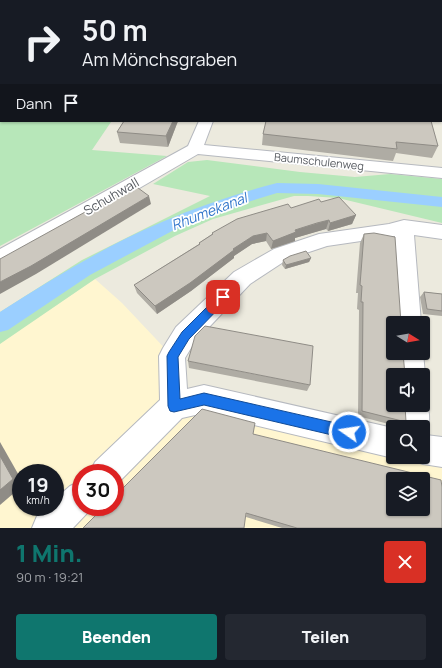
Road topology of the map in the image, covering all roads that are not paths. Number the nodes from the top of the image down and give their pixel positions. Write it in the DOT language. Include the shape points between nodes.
graph roads {
  1 [pos="206,122"];
  2 [pos="195,149"];
  3 [pos="442,173"];
  4 [pos="404,227"];
  5 [pos="442,232"];
  6 [pos="0,258"];
  7 [pos="409,316"];
  8 [pos="174,406"];
  9 [pos="386,441"];
  10 [pos="430,450"];
  11 [pos="442,452"];
  12 [pos="115,464"];
  13 [pos="72,506"];
  14 [pos="49,528"];
  1 -- 2 [label="street"];
  2 -- 3 [label="street, Baumschulenweg"];
  2 -- 6 [label="street, Schuhwall"];
  4 -- 5 [label="street"];
  4 -- 7 [label="street"];
  4 -- 8 [label="street" via="326,238 280,254 242,278 185,335 172,356"];
  8 -- 9 [label="street" via="204,399"];
  8 -- 12 [label="street"];
  10 -- 11 [label="street"];
  13 -- 14 [label="street"];
}
